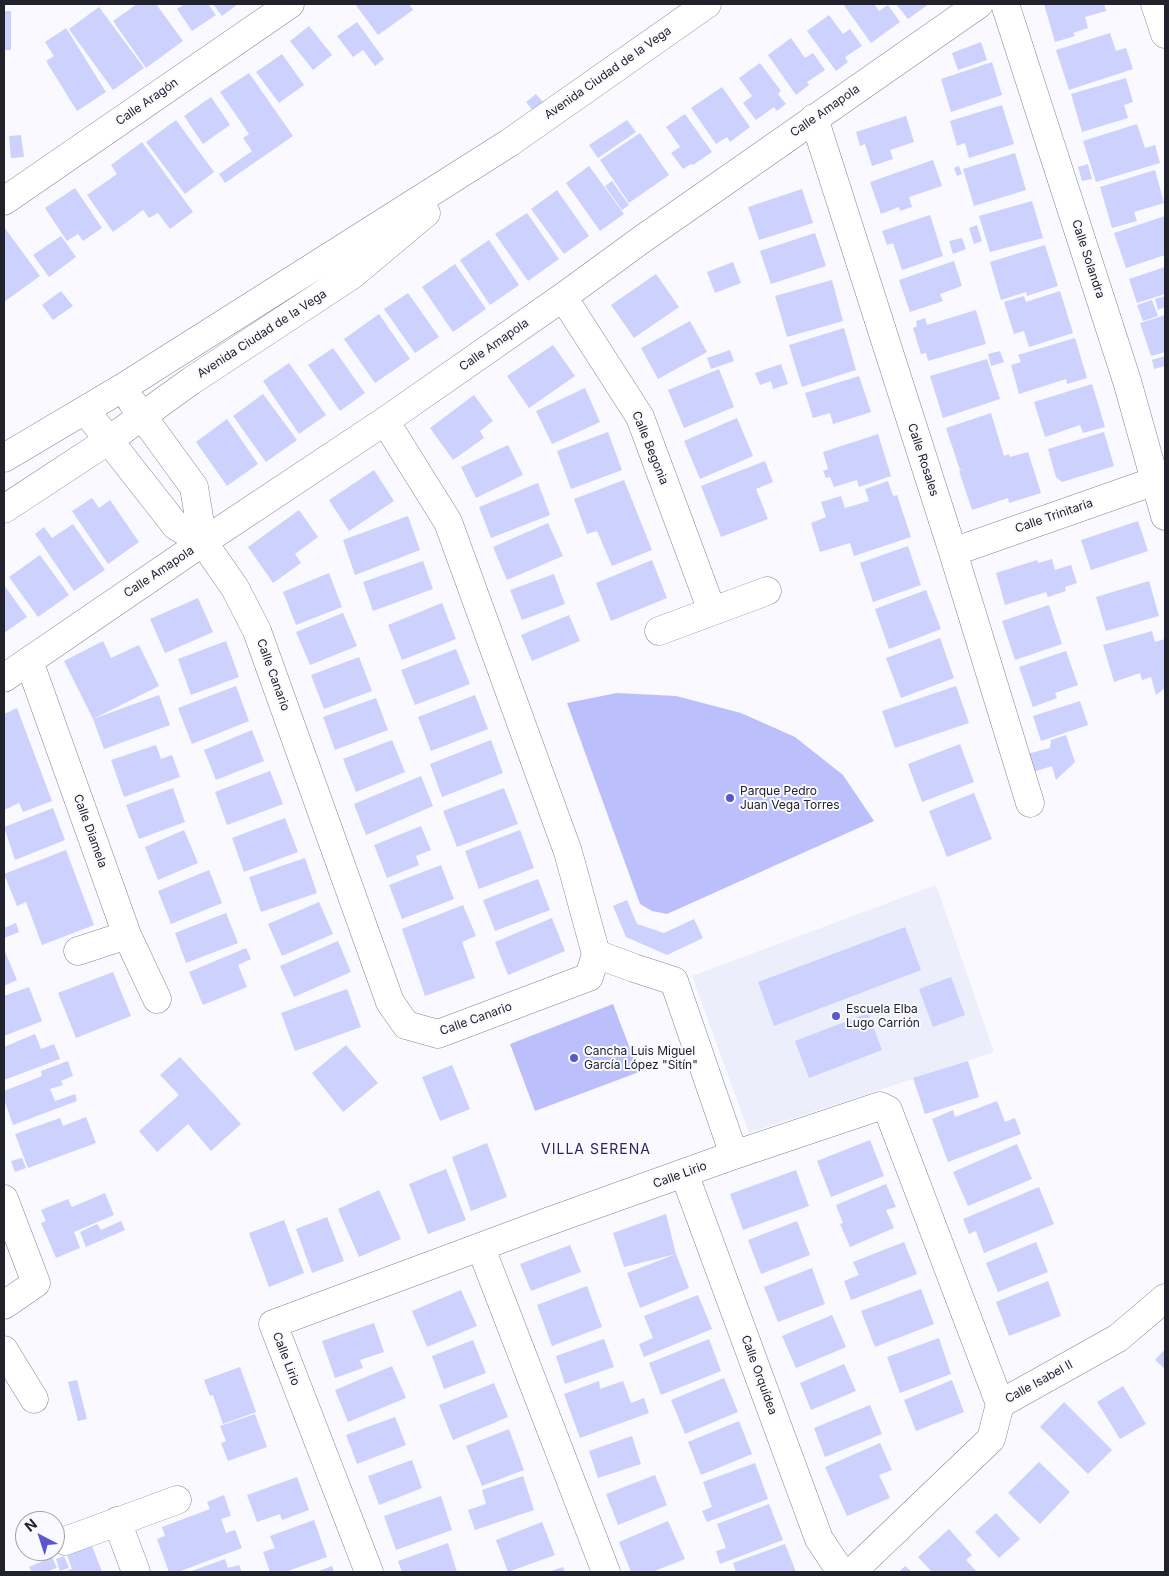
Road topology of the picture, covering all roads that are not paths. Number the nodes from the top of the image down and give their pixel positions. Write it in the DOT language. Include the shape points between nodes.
graph roads {
  1 [pos="290,4"];
  2 [pos="707,4"];
  3 [pos="979,4"];
  4 [pos="1005,4"];
  5 [pos="1155,4"];
  6 [pos="1165,34"];
  7 [pos="814,118"];
  8 [pos="509,143"];
  9 [pos="4,201"];
  10 [pos="563,298"];
  11 [pos="122,388"];
  12 [pos="85,410"];
  13 [pos="142,417"];
  14 [pos="385,421"];
  15 [pos="109,440"];
  16 [pos="4,458"];
  17 [pos="1155,481"];
  18 [pos="4,509"];
  19 [pos="1165,516"];
  20 [pos="203,542"];
  21 [pos="953,552"];
  22 [pos="767,591"];
  23 [pos="712,611"];
  24 [pos="659,630"];
  25 [pos="29,661"];
  26 [pos="4,678"];
  27 [pos="1030,803"];
  28 [pos="127,935"];
  29 [pos="78,951"];
  30 [pos="596,954"];
  31 [pos="157,999"];
  32 [pos="734,1155"];
  33 [pos="684,1173"];
  34 [pos="4,1199"];
  35 [pos="481,1248"];
  36 [pos="1165,1298"];
  37 [pos="4,1305"];
  38 [pos="4,1350"];
  39 [pos="34,1398"];
  40 [pos="1000,1404"];
  41 [pos="178,1500"];
  42 [pos="117,1521"];
  43 [pos="65,1541"];
  44 [pos="136,1572"];
  45 [pos="368,1572"];
  46 [pos="606,1572"];
  47 [pos="841,1572"];
  48 [pos="852,1572"];
  1 -- 9 [label="street, Calle Aragón"];
  2 -- 8 [label="street, Avenida Ciudad de la Vega"];
  3 -- 7 [label="street, Calle Amapola"];
  4 -- 17 [label="street, Calle Solandra" via="1127,381"];
  5 -- 6 [label="street"];
  7 -- 10 [label="street, Calle Amapola"];
  7 -- 21 [label="street, Calle Rosales"];
  8 -- 11 [label="street, Avenida Ciudad de la Vega"];
  8 -- 13 [label="street, Avenida Ciudad de la Vega" via="352,275"];
  10 -- 14 [label="street, Calle Amapola"];
  10 -- 23 [label="street, Calle Begonia" via="640,417"];
  11 -- 12 [label="street, Avenida Ciudad de la Vega"];
  11 -- 13 [label="street"];
  12 -- 15 [label="street, Calle Canario"];
  12 -- 16 [label="street, Avenida Ciudad de la Vega"];
  13 -- 15 [label="street, Avenida Ciudad de la Vega"];
  13 -- 20 [label="street" via="194,487"];
  14 -- 20 [label="street, Calle Amapola"];
  14 -- 30 [label="street" via="448,522 568,852"];
  15 -- 18 [label="street, Avenida Ciudad de la Vega"];
  15 -- 20 [label="street, Calle Canario" via="176,526"];
  17 -- 19 [label="street, Calle Solandra"];
  17 -- 21 [label="street, Calle Trinitaria"];
  20 -- 25 [label="street, Calle Amapola"];
  20 -- 30 [label="street, Calle Canario" via="235,588 257,631 390,1002 406,1025 438,1034 589,977"];
  21 -- 27 [label="street, Calle Rosales"];
  22 -- 23 [label="street"];
  23 -- 24 [label="street"];
  25 -- 26 [label="street, Calle Amapola"];
  25 -- 28 [label="street, Calle Diamela"];
  28 -- 29 [label="street"];
  28 -- 31 [label="street, Calle Diamela"];
  30 -- 32 [label="street" via="674,980"];
  32 -- 33 [label="street, Calle Lirio"];
  32 -- 40 [label="street, Calle Lirio" via="880,1106 888,1110"];
  33 -- 35 [label="street, Calle Lirio"];
  33 -- 47 [label="street, Calle Orquídea" via="819,1539"];
  34 -- 37 [label="street" via="36,1283"];
  35 -- 45 [label="street, Calle Lirio" via="273,1324"];
  35 -- 46 [label="street"];
  36 -- 40 [label="street, Calle Isabel II" via="1118,1338"];
  38 -- 39 [label="street"];
  40 -- 48 [label="street, Calle Isabel II" via="991,1439"];
  41 -- 42 [label="street"];
  42 -- 43 [label="street"];
  42 -- 44 [label="street"];
}
